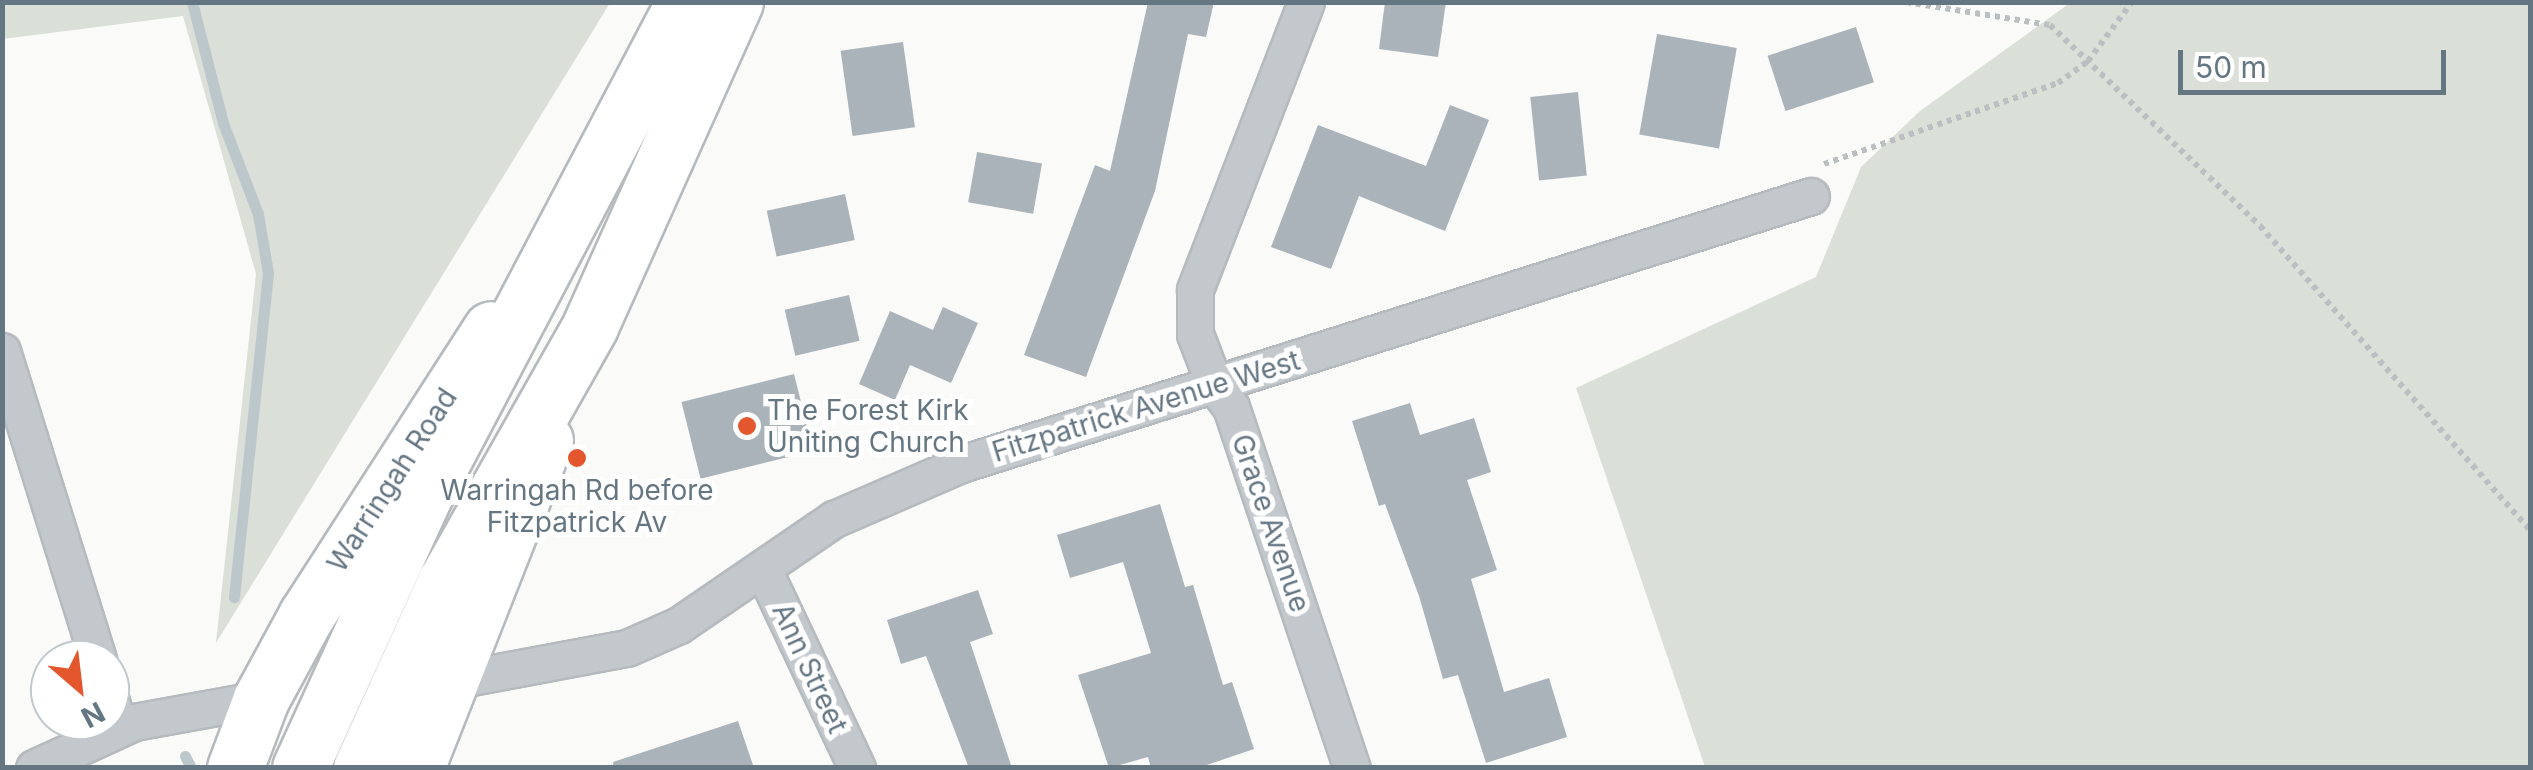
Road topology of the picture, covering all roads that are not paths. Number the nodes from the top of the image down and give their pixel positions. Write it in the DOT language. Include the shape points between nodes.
graph roads {
  1 [pos="684,2"];
  2 [pos="735,2"];
  3 [pos="1306,2"];
  4 [pos="1810,196"];
  5 [pos="577,209"];
  6 [pos="590,326"];
  7 [pos="2,351"];
  8 [pos="1214,386"];
  9 [pos="763,569"];
  10 [pos="92,640"];
  11 [pos="450,681"];
  12 [pos="261,699"];
  13 [pos="130,715"];
  14 [pos="96,740"];
  15 [pos="34,768"];
  16 [pos="236,768"];
  17 [pos="300,768"];
  18 [pos="361,768"];
  19 [pos="416,768"];
  20 [pos="857,768"];
  21 [pos="1352,768"];
  1 -- 5 [label="main road, Warringah Road"];
  2 -- 6 [label="main road"];
  3 -- 8 [label="street, Grace Avenue" via="1195,290 1195,334"];
  4 -- 8 [label="street, Fitzpatrick Avenue West"];
  5 -- 12 [label="main road, Warringah Road" via="384,487"];
  5 -- 17 [label="main road, Warringah Road" via="422,500"];
  6 -- 11 [label="main road"];
  6 -- 18 [label="main road" via="446,581"];
  7 -- 10 [label="street"];
  8 -- 9 [label="street, Fitzpatrick Avenue West" via="888,490"];
  8 -- 21 [label="street, Grace Avenue" via="1231,407"];
  9 -- 11 [label="street, Fitzpatrick Avenue West" via="678,626 627,648"];
  9 -- 20 [label="street, Ann Street"];
  11 -- 19 [label="main road"];
  12 -- 13 [label="street"];
  12 -- 16 [label="main road, Warringah Road"];
  14 -- 15 [label="street"];
}
